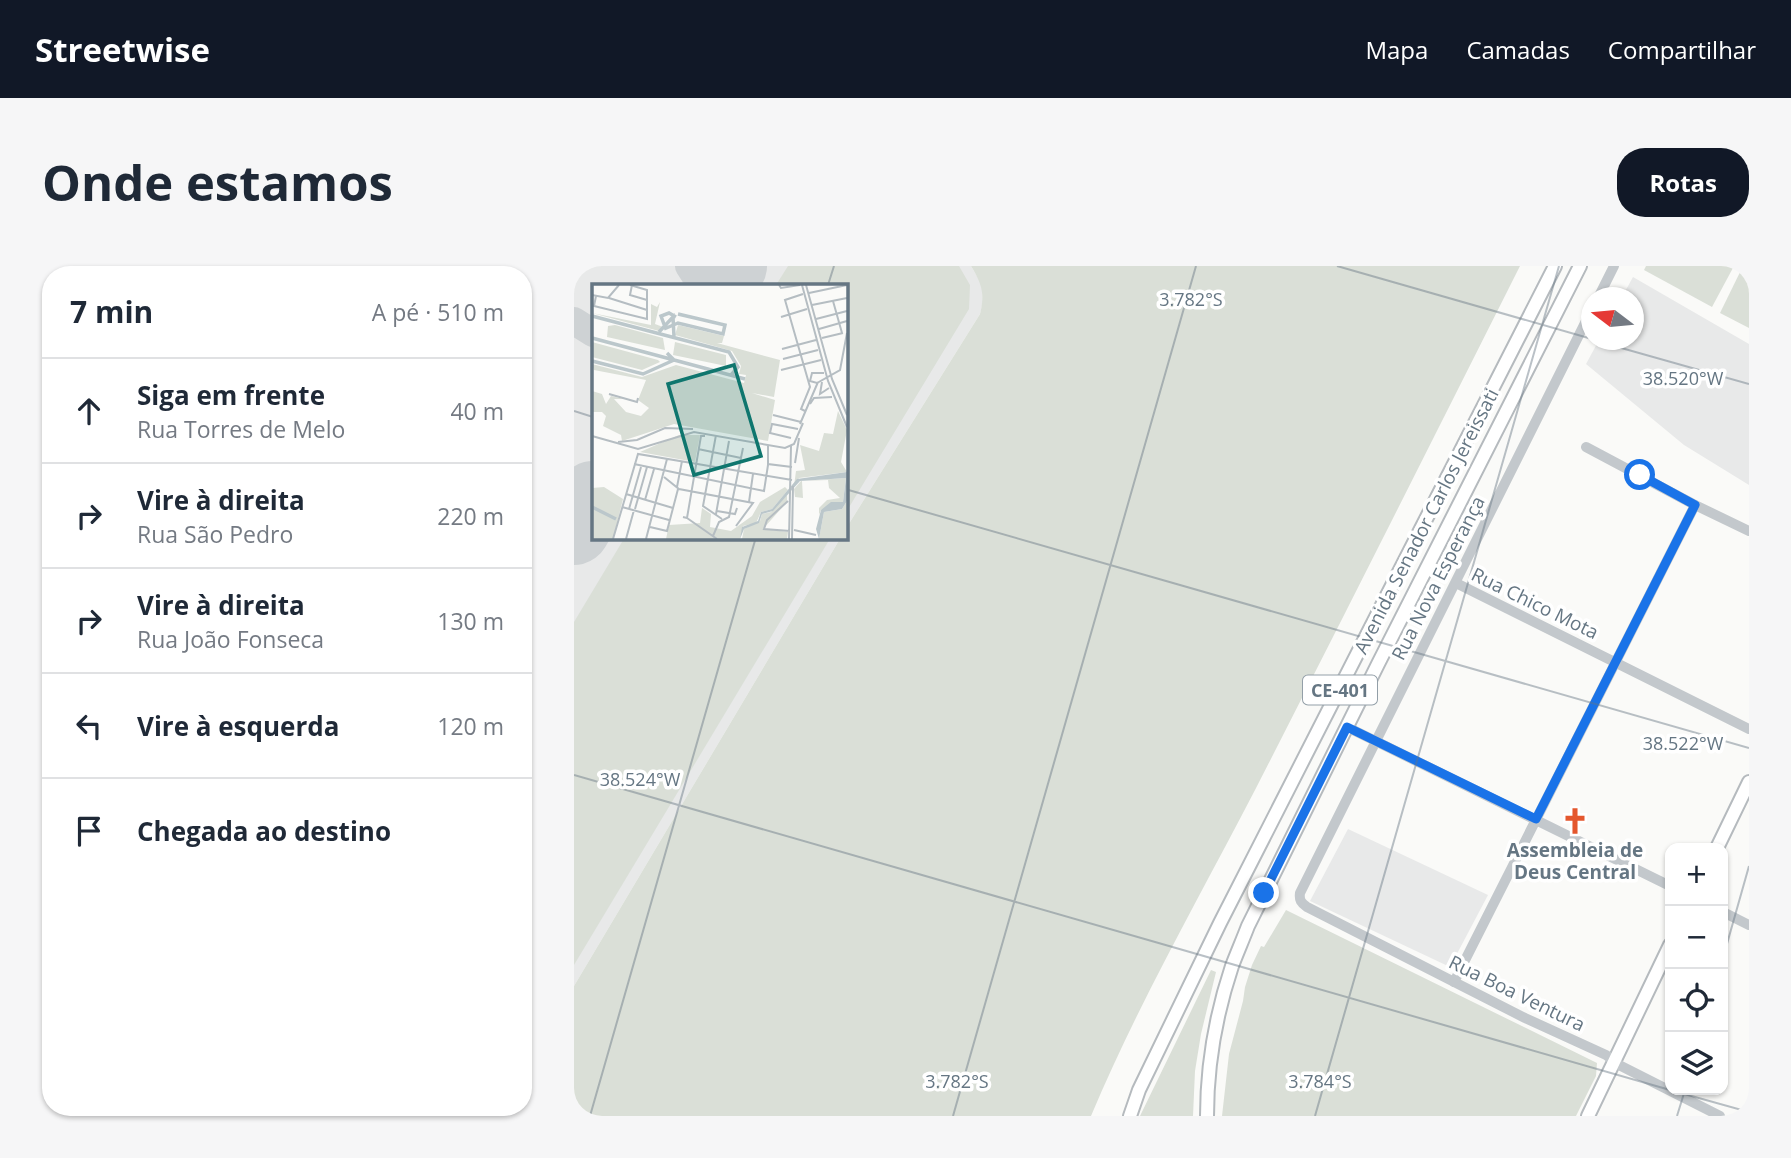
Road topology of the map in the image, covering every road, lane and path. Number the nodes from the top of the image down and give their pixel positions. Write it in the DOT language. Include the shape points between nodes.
graph roads {
  1 [pos="1556,266"];
  2 [pos="1580,266"];
  3 [pos="1614,266"];
  4 [pos="1604,287"];
  5 [pos="1581,329"];
  6 [pos="1586,447"];
  7 [pos="1695,505"];
  8 [pos="1749,530"];
  9 [pos="1455,583"];
  10 [pos="1616,663"];
  11 [pos="1347,727"];
  12 [pos="1749,729"];
  13 [pos="1376,742"];
  14 [pos="1749,782"];
  15 [pos="1536,819"];
  16 [pos="1719,843"];
  17 [pos="1665,884"];
  18 [pos="1300,901"];
  19 [pos="1728,914"];
  20 [pos="1749,925"];
  21 [pos="1665,955"];
  22 [pos="1454,982"];
  23 [pos="1614,1061"];
  24 [pos="1130,1116"];
  25 [pos="1207,1116"];
  26 [pos="1588,1116"];
  27 [pos="1720,1116"];
  1 -- 24 [label="main road, Avenida Senador Carlos Jereissati / CE-401" via="1220,923"];
  2 -- 11 [label="main road, Avenida Senador Carlos Jereissati / CE-401"];
  3 -- 4 [label="street"];
  5 -- 9 [label="street, Rua Nova Esperança"];
  6 -- 7 [label="street"];
  7 -- 8 [label="street"];
  7 -- 10 [label="street"];
  9 -- 10 [label="street, Rua Chico Mota"];
  9 -- 13 [label="street, Rua Nova Esperança"];
  10 -- 12 [label="street, Rua Chico Mota"];
  10 -- 15 [label="street"];
  11 -- 13 [label="street"];
  11 -- 25 [label="main road, Avenida Senador Carlos Jereissati / CE-401" via="1233,965 1216,1023"];
  13 -- 15 [label="street"];
  13 -- 18 [label="street, Rua Nova Esperança"];
  14 -- 16 [label="main road"];
  15 -- 17 [label="street"];
  15 -- 22 [label="street"];
  18 -- 22 [label="street, Rua Boa Ventura"];
  19 -- 20 [label="street"];
  21 -- 23 [label="main road"];
  22 -- 23 [label="street, Rua Boa Ventura"];
  23 -- 26 [label="main road"];
  23 -- 27 [label="street, Rua Boa Ventura"];
}
